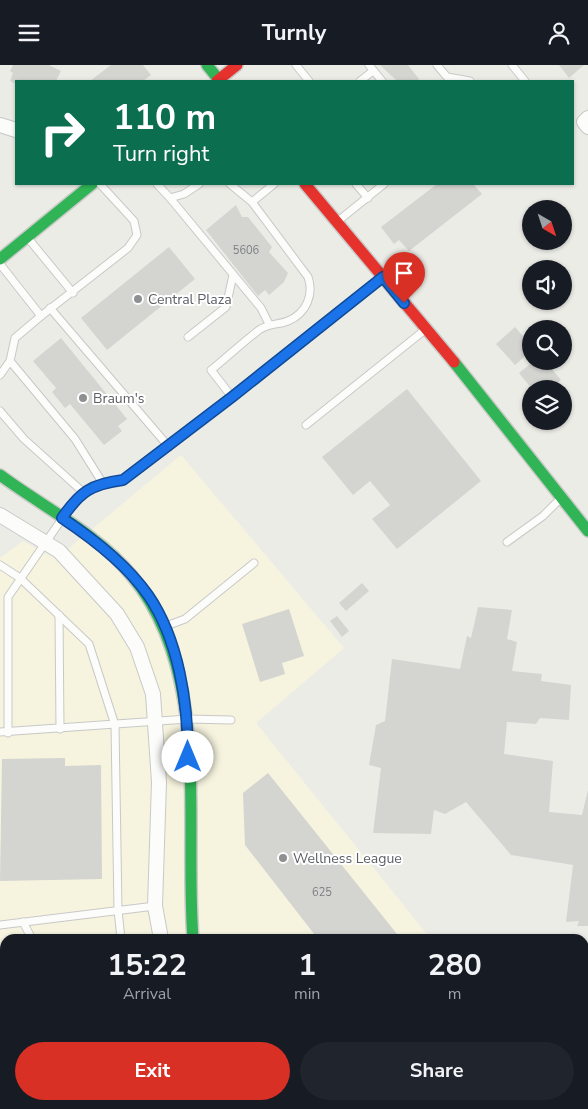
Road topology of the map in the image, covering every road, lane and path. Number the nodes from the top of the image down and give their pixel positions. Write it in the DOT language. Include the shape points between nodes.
graph roads {
  1 [pos="207,65"];
  2 [pos="237,65"];
  3 [pos="296,65"];
  4 [pos="437,65"];
  5 [pos="512,65"];
  6 [pos="371,68"];
  7 [pos="450,79"];
  8 [pos="217,80"];
  9 [pos="219,80"];
  10 [pos="308,80"];
  11 [pos="361,80"];
  12 [pos="381,80"];
  13 [pos="525,80"];
  14 [pos="0,125"];
  15 [pos="15,131"];
  16 [pos="91,185"];
  17 [pos="101,185"];
  18 [pos="158,185"];
  19 [pos="198,185"];
  20 [pos="231,185"];
  21 [pos="273,185"];
  22 [pos="306,185"];
  23 [pos="357,185"];
  24 [pos="383,185"];
  25 [pos="368,197"];
  26 [pos="170,198"];
  27 [pos="252,202"];
  28 [pos="337,222"];
  29 [pos="27,237"];
  30 [pos="0,259"];
  31 [pos="0,264"];
  32 [pos="233,275"];
  33 [pos="383,277"];
  34 [pos="73,293"];
  35 [pos="50,308"];
  36 [pos="41,316"];
  37 [pos="269,324"];
  38 [pos="426,329"];
  39 [pos="188,337"];
  40 [pos="10,361"];
  41 [pos="0,375"];
  42 [pos="232,397"];
  43 [pos="0,411"];
  44 [pos="306,425"];
  45 [pos="168,447"];
  46 [pos="0,475"];
  47 [pos="102,482"];
  48 [pos="83,492"];
  49 [pos="561,498"];
  50 [pos="0,515"];
  51 [pos="62,518"];
  52 [pos="588,531"];
  53 [pos="46,543"];
  54 [pos="507,543"];
  55 [pos="254,563"];
  56 [pos="1,567"];
  57 [pos="20,578"];
  58 [pos="59,615"];
  59 [pos="164,627"];
  60 [pos="188,719"];
  61 [pos="231,719"];
  62 [pos="155,722"];
  63 [pos="115,725"];
  64 [pos="60,729"];
  65 [pos="4,732"];
  66 [pos="155,906"];
  67 [pos="118,910"];
  68 [pos="23,922"];
  69 [pos="0,925"];
  70 [pos="29,934"];
  71 [pos="120,934"];
  72 [pos="160,934"];
  73 [pos="193,934"];
  1 -- 8 [label="street"];
  2 -- 9 [label="street"];
  3 -- 10 [label="lane"];
  4 -- 7 [label="lane"];
  5 -- 13 [label="lane"];
  6 -- 11 [label="lane"];
  6 -- 12 [label="lane"];
  14 -- 15 [label="street"];
  16 -- 29 [label="street"];
  17 -- 34 [label="lane" via="134,221 137,235 128,248"];
  18 -- 26 [label="lane"];
  19 -- 26 [label="lane"];
  20 -- 27 [label="lane"];
  21 -- 27 [label="lane"];
  22 -- 28 [label="street"];
  23 -- 25 [label="lane"];
  24 -- 25 [label="lane"];
  25 -- 28 [label="lane"];
  26 -- 32 [label="lane"];
  27 -- 37 [label="lane" via="312,287 310,300 303,309 289,321"];
  28 -- 33 [label="street"];
  29 -- 30 [label="street"];
  29 -- 34 [label="lane"];
  31 -- 36 [label="lane"];
  32 -- 37 [label="lane" via="261,308"];
  32 -- 39 [label="lane" via="226,307"];
  33 -- 38 [label="street"];
  33 -- 42 [label="lane"];
  34 -- 35 [label="lane"];
  35 -- 36 [label="lane"];
  35 -- 45 [label="lane"];
  36 -- 40 [label="lane" via="15,338"];
  37 -- 42 [label="lane" via="210,371"];
  38 -- 44 [label="lane"];
  38 -- 49 [label="street"];
  40 -- 41 [label="lane"];
  40 -- 47 [label="lane" via="75,439"];
  42 -- 45 [label="lane"];
  43 -- 48 [label="lane" via="24,439"];
  45 -- 47 [label="lane" via="123,480"];
  46 -- 51 [label="street"];
  47 -- 48 [label="lane"];
  48 -- 51 [label="lane"];
  49 -- 52 [label="street"];
  49 -- 54 [label="lane"];
  50 -- 53 [label="street"];
  51 -- 53 [label="lane"];
  51 -- 59 [label="street" via="131,575 148,594"];
  53 -- 57 [label="lane"];
  53 -- 62 [label="street" via="65,558 117,614 138,647 153,694"];
  55 -- 59 [label="lane" via="185,619"];
  56 -- 57 [label="lane"];
  57 -- 58 [label="lane"];
  57 -- 65 [label="lane" via="8,597"];
  58 -- 63 [label="lane" via="88,644"];
  58 -- 64 [label="lane"];
  59 -- 60 [label="street" via="176,660"];
  60 -- 61 [label="lane"];
  60 -- 62 [label="lane"];
  60 -- 73 [label="street" via="189,906"];
  62 -- 63 [label="lane"];
  62 -- 66 [label="street" via="159,782"];
  63 -- 64 [label="lane"];
  63 -- 67 [label="lane"];
  64 -- 65 [label="lane"];
  66 -- 67 [label="lane"];
  66 -- 72 [label="street"];
  67 -- 68 [label="lane"];
  67 -- 71 [label="lane"];
  68 -- 69 [label="lane"];
  68 -- 70 [label="lane"];
}
